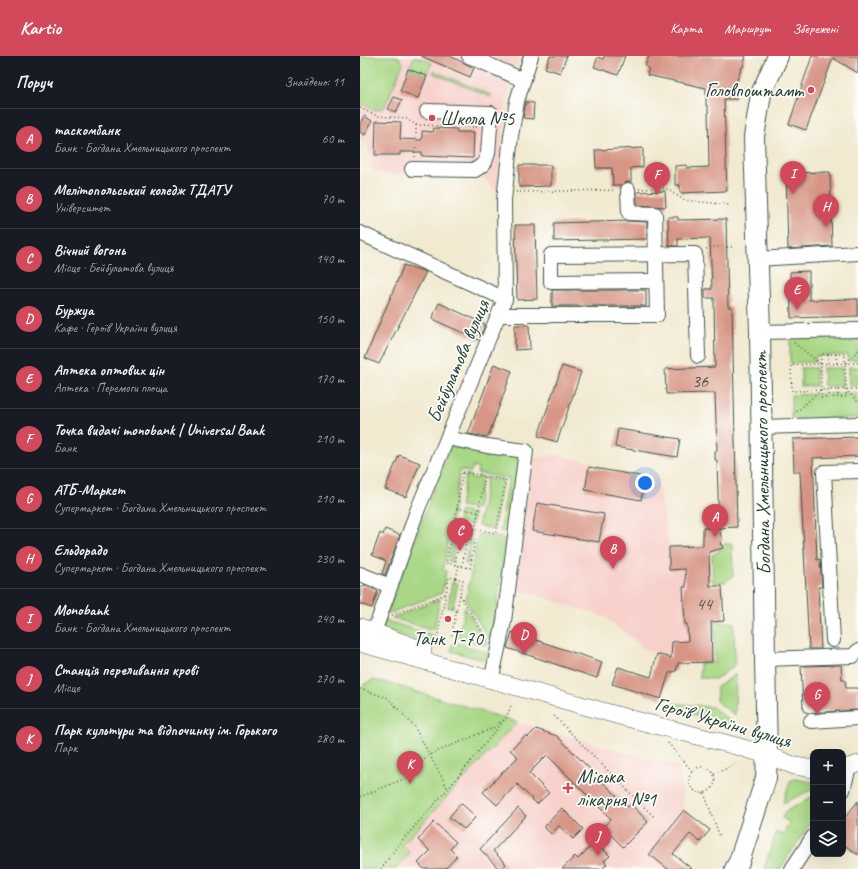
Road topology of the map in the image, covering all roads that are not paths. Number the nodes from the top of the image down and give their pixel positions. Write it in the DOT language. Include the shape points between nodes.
graph roads {
  1 [pos="469,56"];
  2 [pos="531,56"];
  3 [pos="778,56"];
  4 [pos="523,80"];
  5 [pos="427,111"];
  6 [pos="515,112"];
  7 [pos="491,113"];
  8 [pos="414,166"];
  9 [pos="628,190"];
  10 [pos="360,234"];
  11 [pos="858,253"];
  12 [pos="656,255"];
  13 [pos="757,259"];
  14 [pos="656,281"];
  15 [pos="505,299"];
  16 [pos="499,315"];
  17 [pos="858,330"];
  18 [pos="760,332"];
  19 [pos="698,356"];
  20 [pos="858,424"];
  21 [pos="761,427"];
  22 [pos="447,438"];
  23 [pos="858,471"];
  24 [pos="360,574"];
  25 [pos="390,586"];
  26 [pos="366,638"];
  27 [pos="833,640"];
  28 [pos="858,651"];
  29 [pos="765,659"];
  30 [pos="493,672"];
  31 [pos="620,716"];
  32 [pos="858,718"];
  33 [pos="811,721"];
  34 [pos="767,755"];
  35 [pos="850,767"];
  36 [pos="810,768"];
  37 [pos="845,785"];
  38 [pos="810,842"];
  39 [pos="735,869"];
  40 [pos="792,869"];
  1 -- 4 [label="street"];
  2 -- 4 [label="street, Бейбулатова вулиця"];
  3 -- 13 [label="highway, Богдана Хмельницького проспект" via="761,94 754,137"];
  4 -- 6 [label="street, Бейбулатова вулиця"];
  5 -- 7 [label="street"];
  6 -- 7 [label="street"];
  6 -- 15 [label="street, Бейбулатова вулиця" via="505,192"];
  7 -- 8 [label="street" via="488,153 481,166 475,170"];
  9 -- 12 [label="street" via="629,213 655,214"];
  10 -- 15 [label="street"];
  11 -- 13 [label="street"];
  12 -- 14 [label="street"];
  12 -- 14 [label="street" via="551,255 551,282"];
  12 -- 19 [label="street" via="695,254"];
  13 -- 18 [label="highway, Богдана Хмельницького проспект"];
  14 -- 16 [label="street" via="657,315"];
  15 -- 16 [label="street, Бейбулатова вулиця"];
  16 -- 22 [label="street, Бейбулатова вулиця"];
  17 -- 18 [label="street"];
  18 -- 21 [label="highway, Богдана Хмельницького проспект"];
  20 -- 21 [label="street"];
  21 -- 29 [label="highway, Богдана Хмельницького проспект"];
  22 -- 25 [label="street, Бейбулатова вулиця" via="417,510"];
  22 -- 30 [label="street" via="526,450 504,621"];
  23 -- 27 [label="street" via="824,472"];
  24 -- 25 [label="street"];
  25 -- 26 [label="street, Бейбулатова вулиця"];
  26 -- 30 [label="main road, Героїв України вулиця" via="418,649"];
  26 -- 31 [label="main road, Героїв України вулиця"];
  28 -- 29 [label="street" via="852,656"];
  29 -- 34 [label="highway, Богдана Хмельницького проспект"];
  30 -- 31 [label="main road, Героїв України вулиця"];
  31 -- 34 [label="main road, Героїв України вулиця"];
  32 -- 33 [label="street"];
  34 -- 36 [label="main road, Героїв України вулиця" via="795,766"];
  34 -- 39 [label="highway, Богдана Хмельницького проспект" via="766,778"];
  35 -- 37 [label="street"];
  38 -- 40 [label="street"];
}
